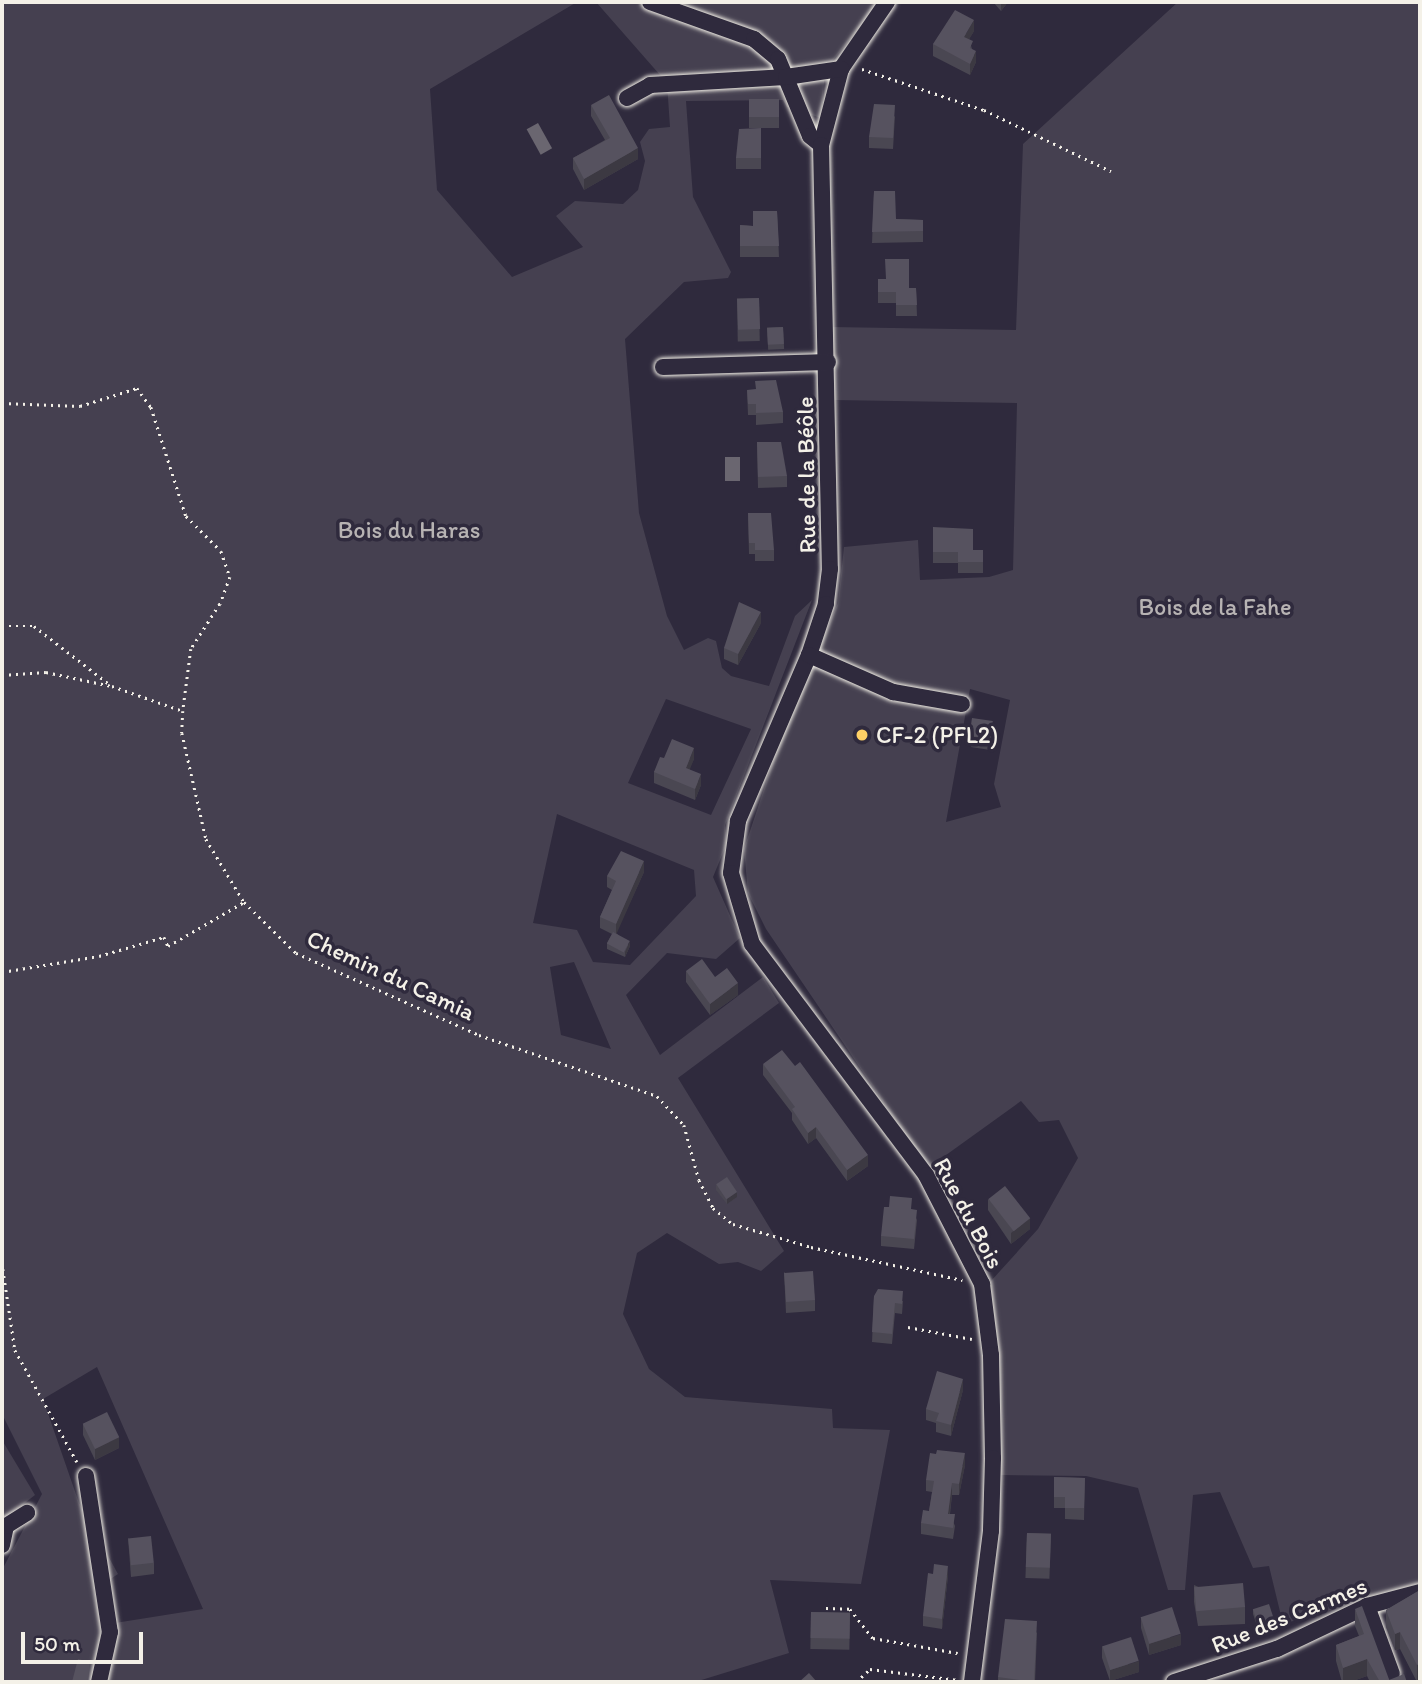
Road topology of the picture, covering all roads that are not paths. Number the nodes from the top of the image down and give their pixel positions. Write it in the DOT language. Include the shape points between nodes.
graph roads {
  1 [pos="650,2"];
  2 [pos="887,2"];
  3 [pos="843,66"];
  4 [pos="786,77"];
  5 [pos="627,98"];
  6 [pos="821,145"];
  7 [pos="828,362"];
  8 [pos="663,367"];
  9 [pos="809,655"];
  10 [pos="962,704"];
  11 [pos="752,944"];
  12 [pos="86,1476"];
  13 [pos="27,1513"];
  14 [pos="2,1545"];
  15 [pos="1420,1592"];
  16 [pos="1367,1606"];
  17 [pos="1392,1674"];
  18 [pos="99,1682"];
  19 [pos="972,1682"];
  20 [pos="1174,1682"];
  1 -- 4 [label="street" via="754,39 778,59"];
  2 -- 3 [label="street, Rue de la Béôle"];
  3 -- 4 [label="street"];
  3 -- 6 [label="street, Rue de la Béôle"];
  4 -- 5 [label="street" via="650,85"];
  4 -- 6 [label="street" via="810,136"];
  6 -- 7 [label="street, Rue de la Béôle"];
  7 -- 8 [label="street"];
  7 -- 9 [label="street, Rue de la Béôle" via="830,569 826,604"];
  9 -- 10 [label="street" via="892,692"];
  9 -- 11 [label="street, Rue de la Béôle" via="733,842 731,873"];
  11 -- 19 [label="street, Rue du Bois" via="926,1175 982,1284 989,1341 991,1531"];
  12 -- 18 [label="street" via="110,1632"];
  13 -- 14 [label="street" via="6,1527"];
  15 -- 16 [label="street, Rue des Carmes"];
  16 -- 17 [label="street"];
  16 -- 20 [label="street, Rue des Carmes" via="1277,1649"];
}
